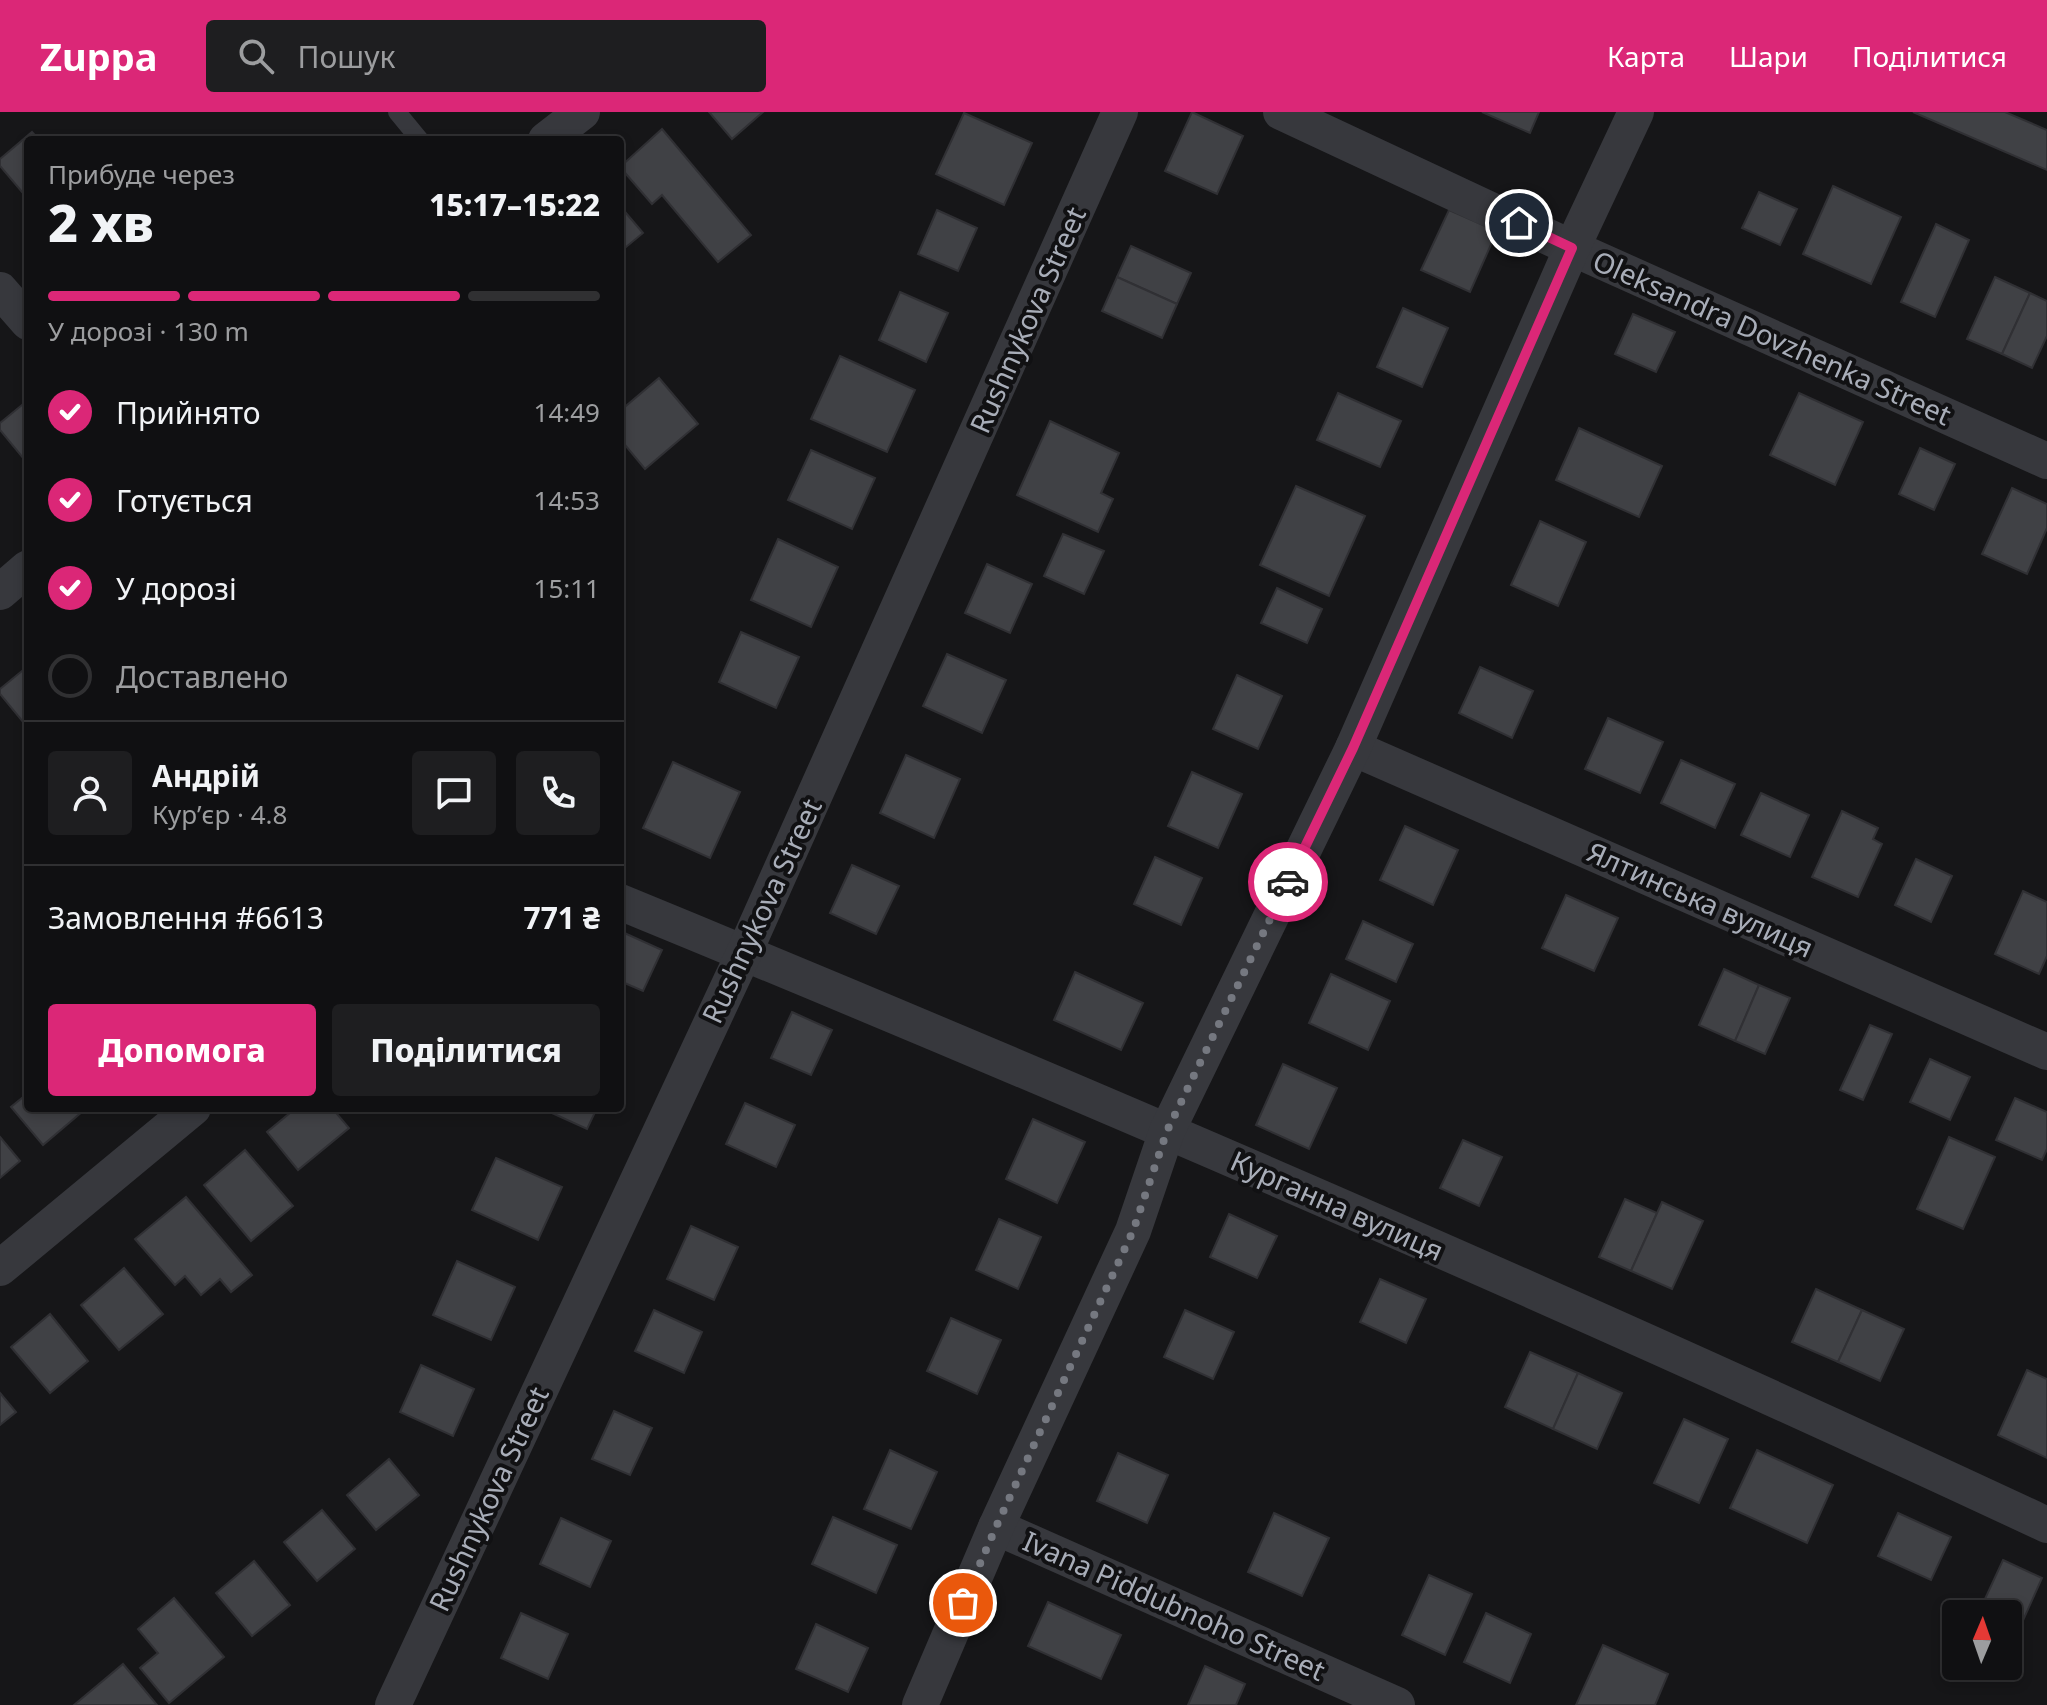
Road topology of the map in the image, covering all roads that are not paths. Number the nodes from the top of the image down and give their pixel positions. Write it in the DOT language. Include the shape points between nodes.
graph roads {
  1 [pos="397,112"];
  2 [pos="582,112"];
  3 [pos="1120,112"];
  4 [pos="1281,112"];
  5 [pos="1636,112"];
  6 [pos="417,136"];
  7 [pos="551,136"];
  8 [pos="1572,248"];
  9 [pos="0,290"];
  10 [pos="24,317"];
  11 [pos="2047,461"];
  12 [pos="24,571"];
  13 [pos="0,592"];
  14 [pos="1353,748"];
  15 [pos="624,904"];
  16 [pos="744,953"];
  17 [pos="2047,1052"];
  18 [pos="188,1112"];
  19 [pos="1167,1131"];
  20 [pos="0,1268"];
  21 [pos="2047,1525"];
  22 [pos="996,1527"];
  23 [pos="393,1705"];
  24 [pos="920,1705"];
  25 [pos="1397,1705"];
  1 -- 6 [label="lane"];
  2 -- 7 [label="street"];
  3 -- 16 [label="street, Rushnykova Street"];
  4 -- 8 [label="street, Oleksandra Dovzhenka Street"];
  5 -- 8 [label="street"];
  8 -- 11 [label="street, Oleksandra Dovzhenka Street"];
  8 -- 14 [label="street"];
  9 -- 10 [label="street"];
  12 -- 13 [label="street"];
  14 -- 17 [label="street, Ялтинська вулиця"];
  14 -- 19 [label="street"];
  15 -- 16 [label="street, Курганна вулиця"];
  16 -- 19 [label="street, Курганна вулиця"];
  16 -- 23 [label="street, Rushnykova Street"];
  18 -- 20 [label="street"];
  19 -- 21 [label="street, Курганна вулиця" via="1821,1419"];
  19 -- 22 [label="street" via="1133,1231"];
  22 -- 24 [label="street"];
  22 -- 25 [label="street, Ivana Piddubnoho Street"];
}
